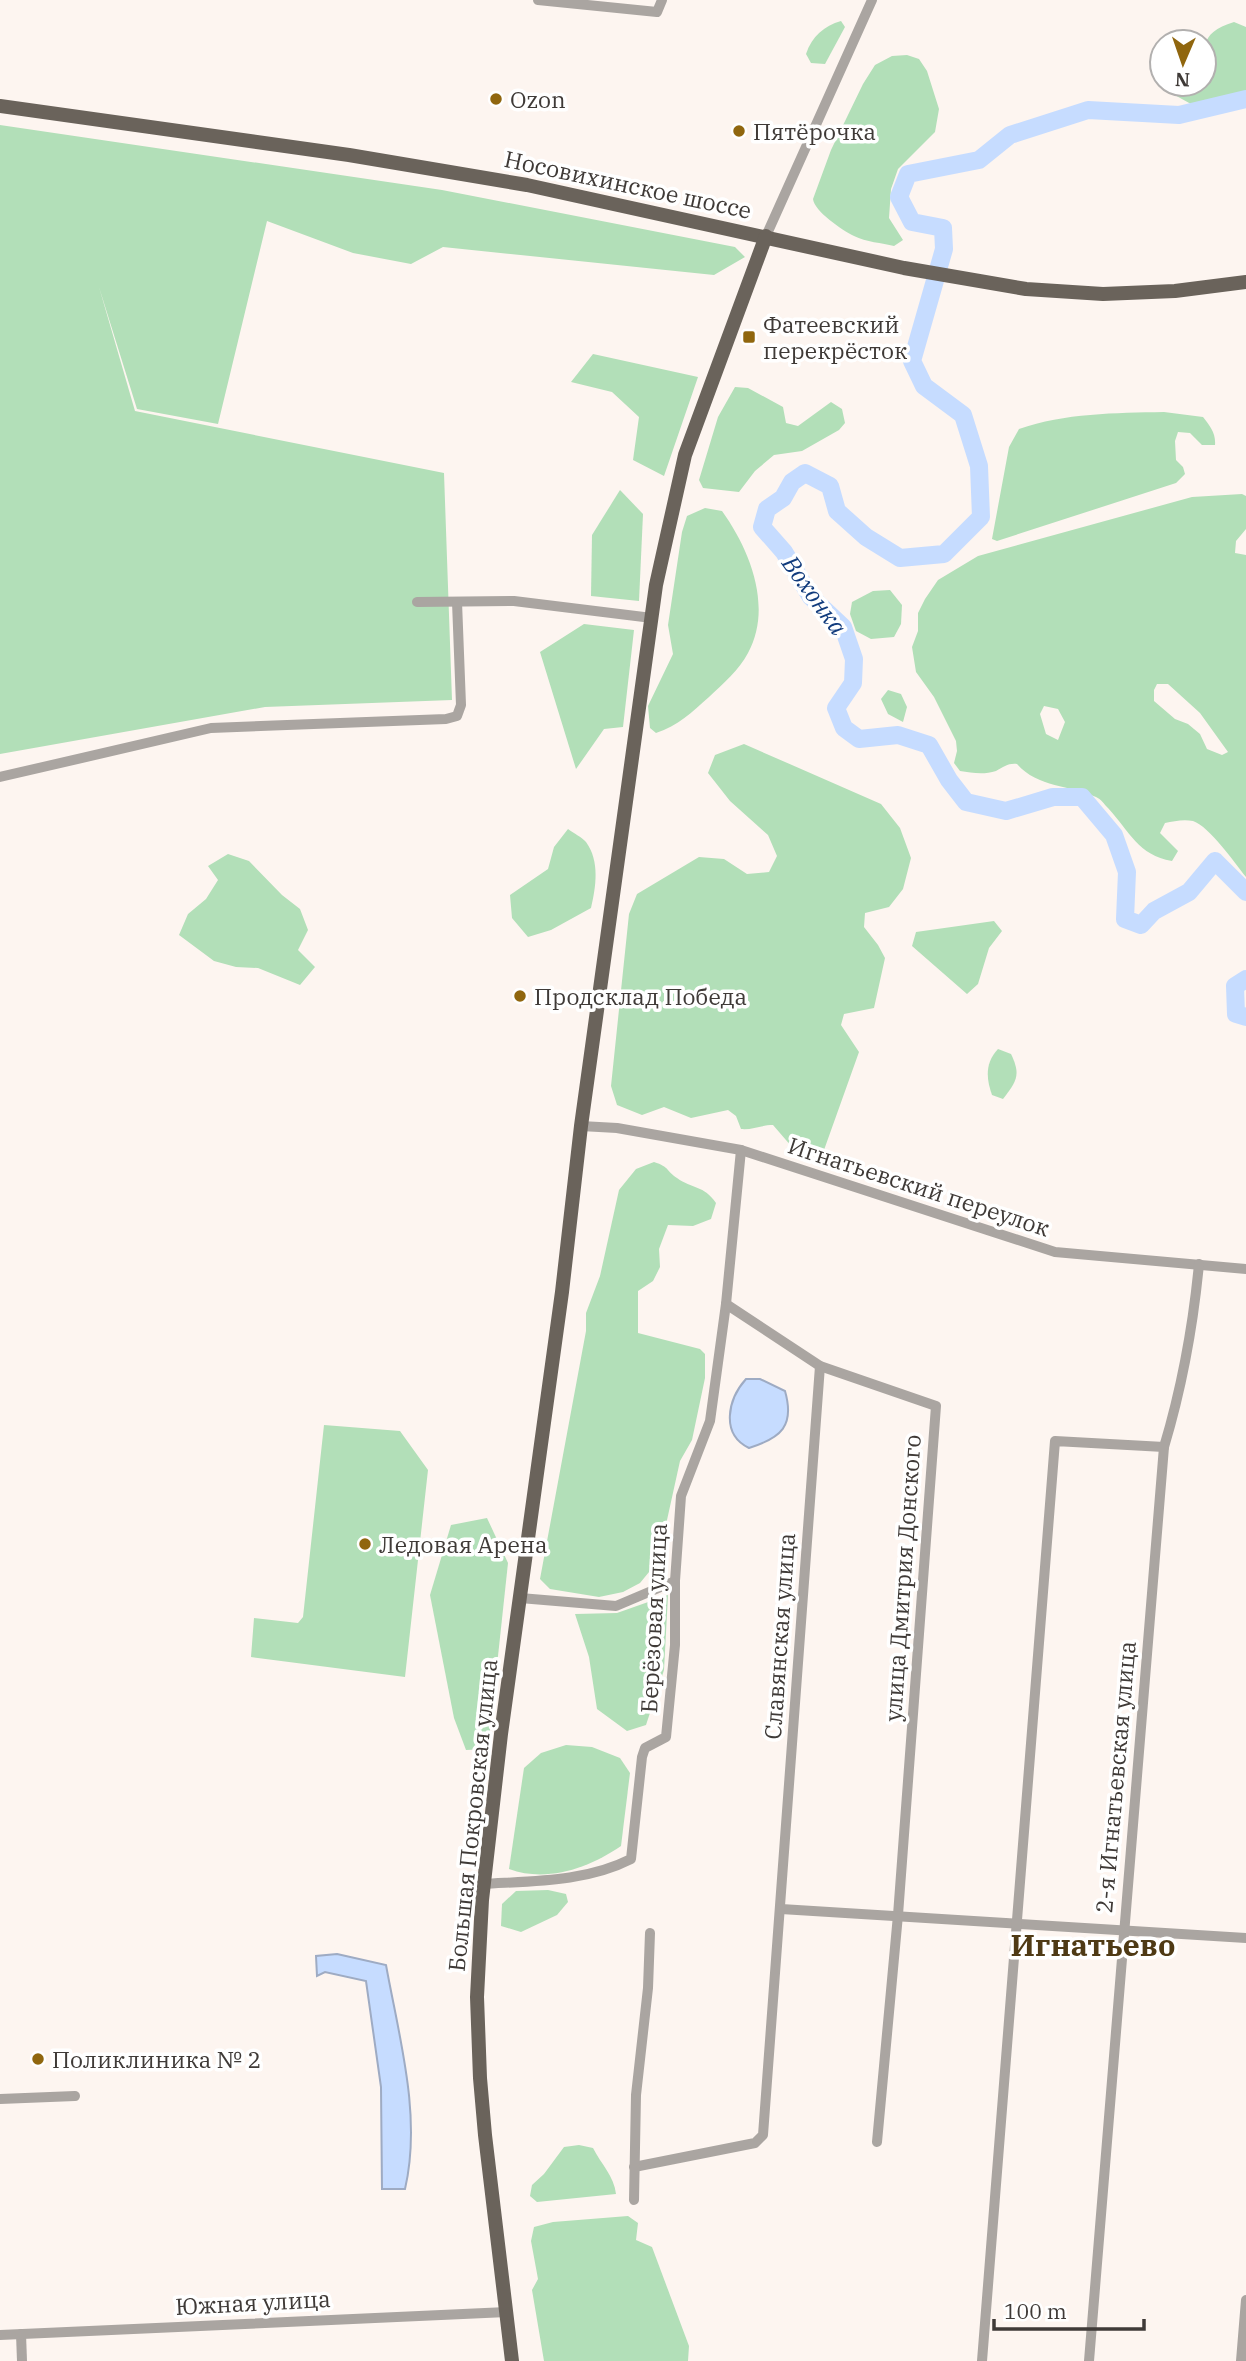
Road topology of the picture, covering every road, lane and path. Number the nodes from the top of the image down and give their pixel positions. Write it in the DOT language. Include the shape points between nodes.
graph roads {
  1 [pos="538,0"];
  2 [pos="663,0"];
  3 [pos="872,0"];
  4 [pos="0,106"];
  5 [pos="766,236"];
  6 [pos="1246,282"];
  7 [pos="417,602"];
  8 [pos="457,602"];
  9 [pos="652,618"];
  10 [pos="0,777"];
  11 [pos="581,1126"];
  12 [pos="741,1150"];
  13 [pos="1199,1264"];
  14 [pos="1246,1269"];
  15 [pos="726,1304"];
  16 [pos="820,1367"];
  17 [pos="1164,1447"];
  18 [pos="676,1581"];
  19 [pos="520,1598"];
  20 [pos="483,1884"];
  21 [pos="781,1909"];
  22 [pos="898,1916"];
  23 [pos="1016,1924"];
  24 [pos="1123,1932"];
  25 [pos="650,1933"];
  26 [pos="1246,1938"];
  27 [pos="75,2096"];
  28 [pos="0,2099"];
  29 [pos="877,2142"];
  30 [pos="634,2167"];
  31 [pos="634,2200"];
  32 [pos="1246,2300"];
  33 [pos="507,2312"];
  34 [pos="21,2334"];
  35 [pos="0,2335"];
  36 [pos="22,2361"];
  37 [pos="512,2361"];
  38 [pos="982,2361"];
  39 [pos="1089,2361"];
  40 [pos="1241,2361"];
  1 -- 2 [label="street" via="657,12"];
  3 -- 5 [label="street"];
  4 -- 5 [label="main road, Носовихинское шоссе" via="500,180"];
  5 -- 6 [label="main road, Носовихинское шоссе" via="904,268 1026,289 1175,292"];
  5 -- 9 [label="main road, Большая Покровская улица" via="685,455"];
  7 -- 8 [label="street"];
  8 -- 9 [label="street" via="514,601"];
  8 -- 10 [label="street" via="461,705 457,716 211,728"];
  9 -- 11 [label="main road, Большая Покровская улица"];
  11 -- 12 [label="street, Игнатьевский переулок"];
  11 -- 19 [label="main road, Большая Покровская улица"];
  12 -- 13 [label="street, Игнатьевский переулок" via="1055,1252"];
  12 -- 15 [label="street"];
  13 -- 14 [label="street, Игнатьевский переулок"];
  13 -- 17 [label="street, 2-я Игнатьевская улица" via="1192,1332"];
  15 -- 16 [label="street, улица Дмитрия Донского"];
  15 -- 18 [label="street, Берёзовая улица" via="710,1421 681,1496"];
  16 -- 21 [label="street, Славянская улица"];
  16 -- 22 [label="street, улица Дмитрия Донского" via="936,1406"];
  17 -- 23 [label="street" via="1055,1441"];
  17 -- 24 [label="street, 2-я Игнатьевская улица"];
  18 -- 19 [label="street" via="617,1606"];
  18 -- 20 [label="street, Берёзовая улица" via="666,1737 645,1748 642,1757 631,1859 572,1878"];
  19 -- 20 [label="main road, Большая Покровская улица"];
  20 -- 33 [label="main road, Большая Покровская улица" via="478,1976 480,2078"];
  21 -- 22 [label="street"];
  21 -- 30 [label="street, Славянская улица" via="761,2139"];
  22 -- 23 [label="street"];
  22 -- 29 [label="street, улица Дмитрия Донского"];
  23 -- 24 [label="street"];
  23 -- 38 [label="street"];
  24 -- 26 [label="street"];
  24 -- 39 [label="street, 2-я Игнатьевская улица"];
  25 -- 30 [label="street"];
  27 -- 28 [label="street"];
  30 -- 31 [label="street"];
  32 -- 40 [label="street"];
  33 -- 34 [label="street, Южная улица"];
  33 -- 37 [label="main road, Большая Покровская улица"];
  34 -- 35 [label="street, Южная улица"];
  34 -- 36 [label="street"];
}
